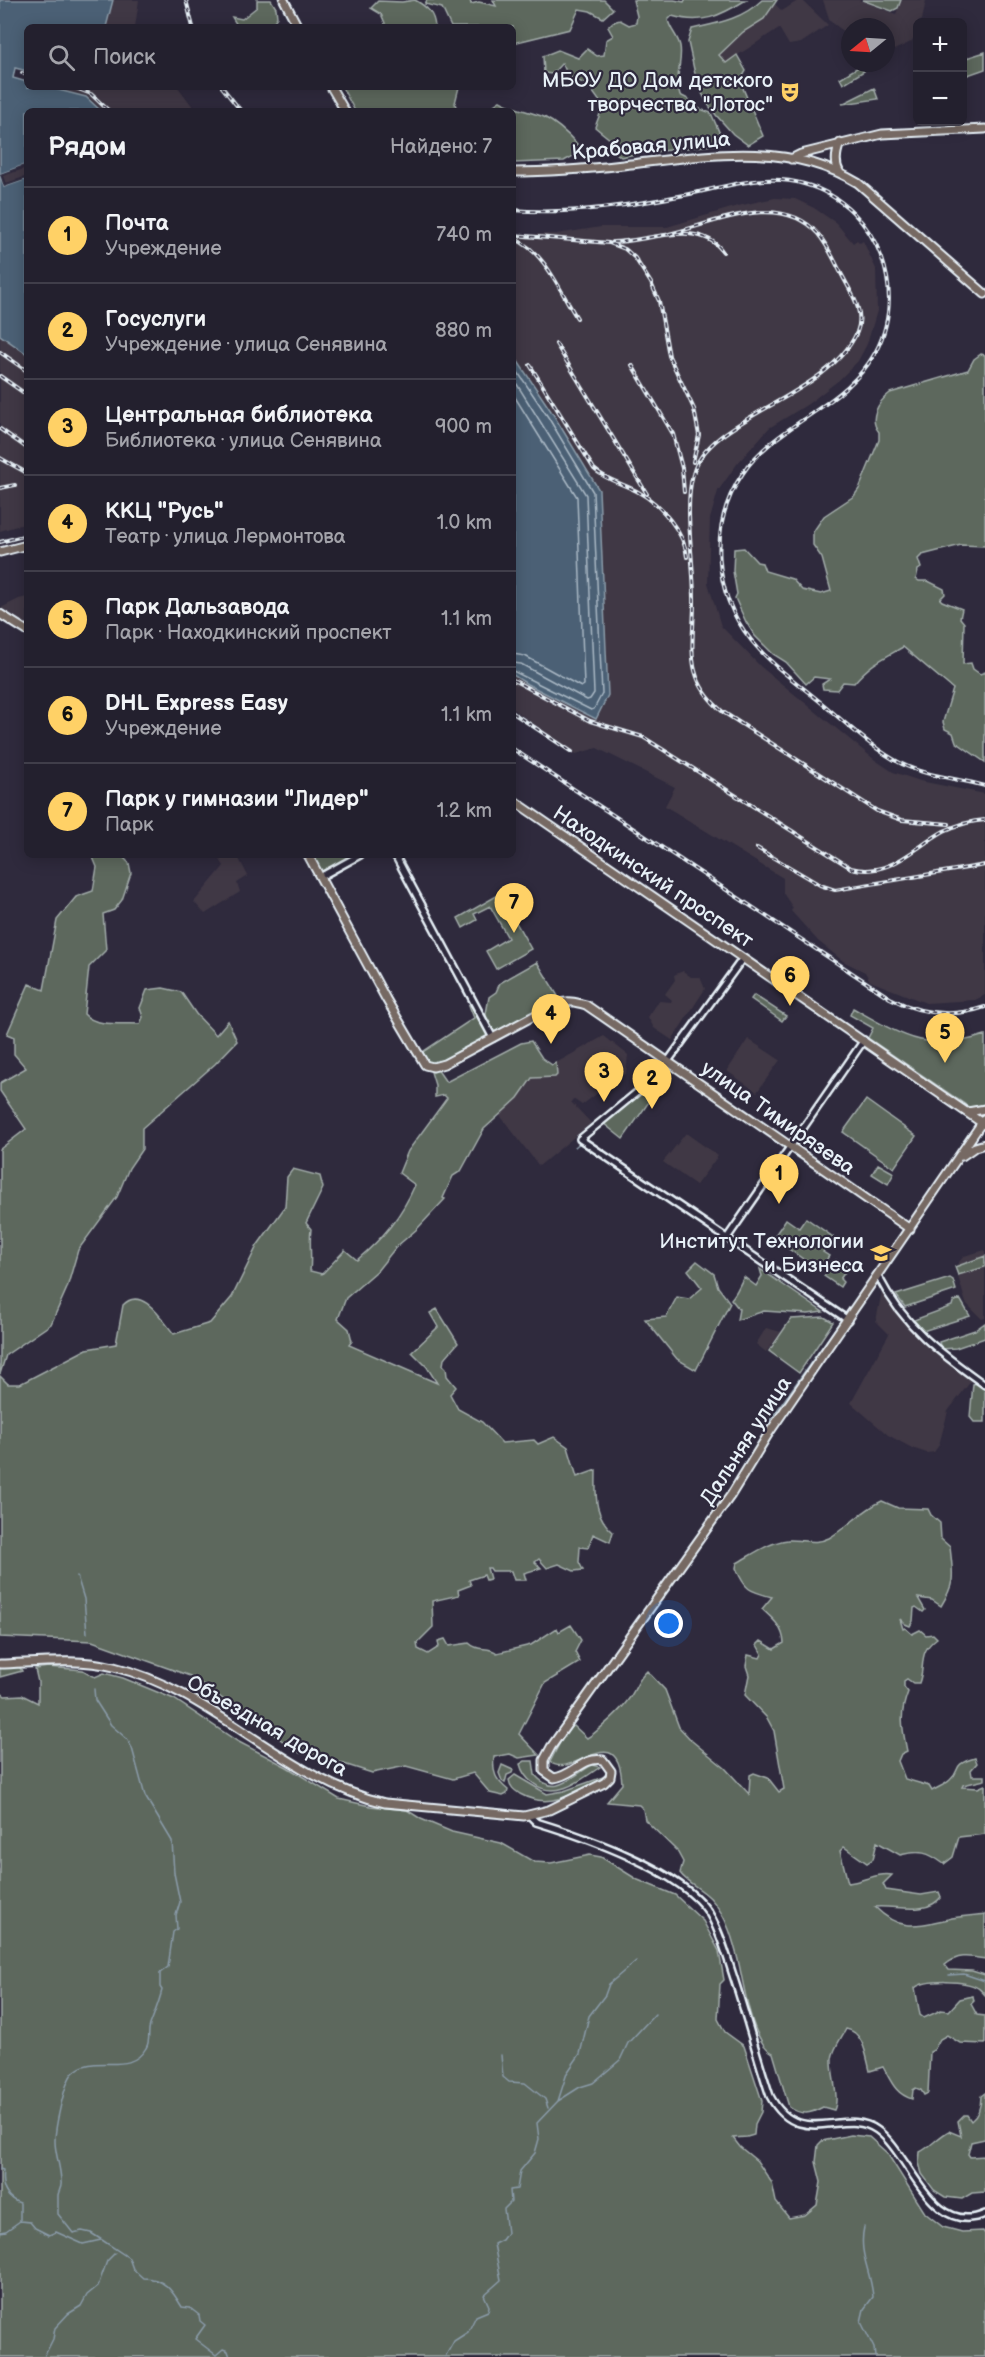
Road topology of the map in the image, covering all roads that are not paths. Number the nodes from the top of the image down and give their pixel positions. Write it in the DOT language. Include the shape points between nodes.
graph roads {
  1 [pos="284,0"];
  2 [pos="296,24"];
  3 [pos="334,90"];
  4 [pos="343,108"];
  5 [pos="985,129"];
  6 [pos="840,143"];
  7 [pos="791,159"];
  8 [pos="516,172"];
  9 [pos="840,173"];
  10 [pos="985,294"];
  11 [pos="24,546"];
  12 [pos="0,552"];
  13 [pos="0,614"];
  14 [pos="24,629"];
  15 [pos="516,802"];
  16 [pos="310,858"];
  17 [pos="355,858"];
  18 [pos="397,858"];
  19 [pos="320,877"];
  20 [pos="743,958"];
  21 [pos="492,1036"];
  22 [pos="864,1040"];
  23 [pos="668,1062"];
  24 [pos="985,1109"];
  25 [pos="966,1111"];
  26 [pos="984,1122"];
  27 [pos="985,1144"];
  28 [pos="789,1146"];
  29 [pos="956,1162"];
  30 [pos="910,1229"];
  31 [pos="727,1238"];
  32 [pos="878,1276"];
  33 [pos="848,1320"];
  34 [pos="985,1385"];
  35 [pos="0,1664"];
  36 [pos="548,1775"];
  37 [pos="530,1816"];
  38 [pos="985,2214"];
  1 -- 2 [label="main road"];
  3 -- 4 [label="main road"];
  5 -- 6 [label="main road" via="887,133"];
  6 -- 7 [label="main road"];
  6 -- 9 [label="main road" via="836,164"];
  7 -- 8 [label="main road, Крабовая улица" via="729,154"];
  7 -- 9 [label="main road, Крабовая улица"];
  9 -- 10 [label="main road, Крабовая улица" via="869,192"];
  11 -- 12 [label="main road"];
  13 -- 14 [label="main road"];
  15 -- 20 [label="main road, Находкинский проспект"];
  16 -- 19 [label="main road"];
  17 -- 19 [label="street"];
  18 -- 21 [label="street"];
  19 -- 21 [label="main road" via="425,1065 438,1067"];
  20 -- 22 [label="main road, Находкинский проспект"];
  20 -- 23 [label="street"];
  21 -- 23 [label="main road, улица Тимирязева" via="565,1002 586,1005"];
  22 -- 25 [label="main road, Находкинский проспект"];
  22 -- 28 [label="street"];
  23 -- 28 [label="main road, улица Тимирязева"];
  23 -- 31 [label="street" via="652,1081 580,1139"];
  24 -- 25 [label="main road"];
  25 -- 26 [label="main road, Находкинский проспект"];
  26 -- 29 [label="main road, Дальняя улица"];
  27 -- 29 [label="main road"];
  28 -- 30 [label="main road, улица Тимирязева"];
  28 -- 31 [label="street"];
  29 -- 30 [label="main road, Дальняя улица"];
  30 -- 32 [label="main road, Дальняя улица"];
  31 -- 33 [label="street"];
  32 -- 33 [label="main road, Дальняя улица"];
  32 -- 34 [label="street" via="919,1335"];
  33 -- 36 [label="main road, Дальняя улица" via="731,1496 550,1747 543,1764"];
  35 -- 37 [label="main road, Объездная дорога" via="96,1664 133,1674 179,1694 320,1779 365,1799 402,1806"];
  36 -- 37 [label="main road, Объездная дорога" via="561,1777 591,1759 603,1761 611,1769 604,1783"];
  37 -- 38 [label="street" via="536,1822 586,1837 621,1853 694,1895 709,1914 721,1940 767,2086 782,2114 811,2125 846,2123 875,2128 888,2139 931,2201 958,2216"];
}
